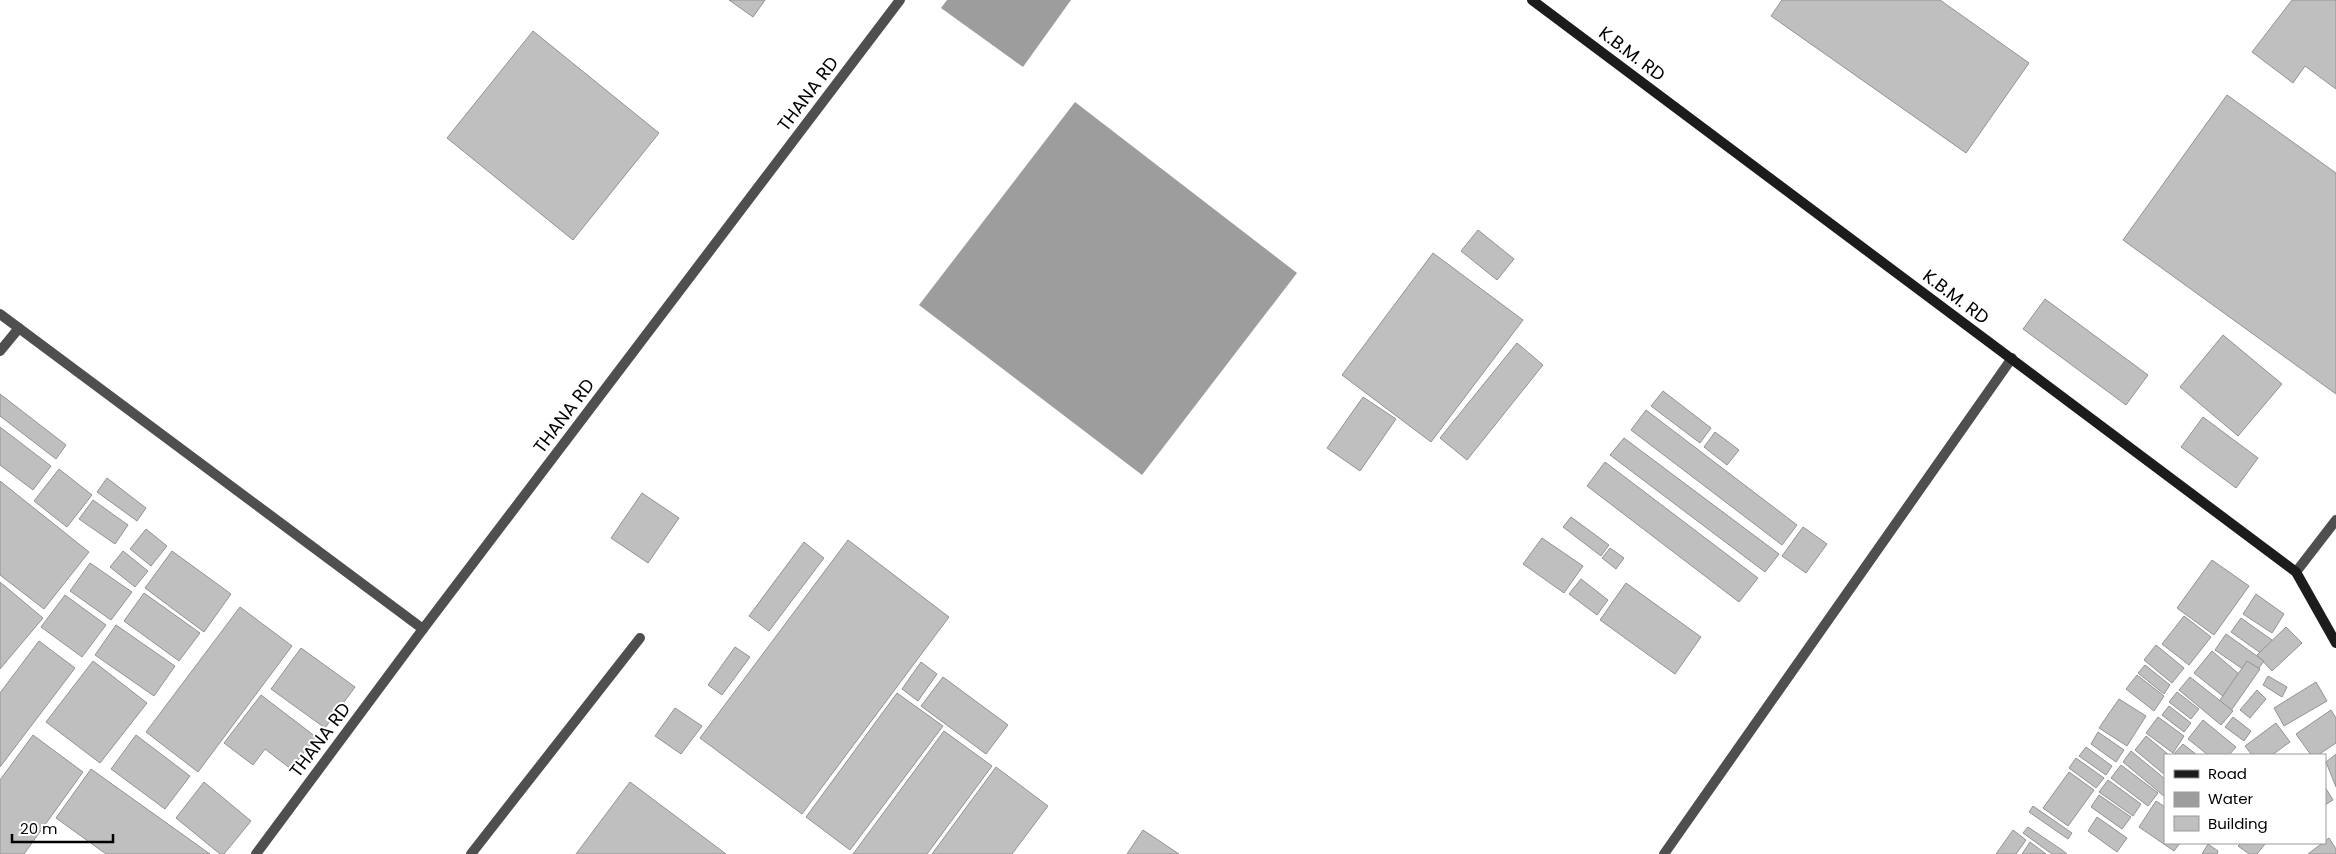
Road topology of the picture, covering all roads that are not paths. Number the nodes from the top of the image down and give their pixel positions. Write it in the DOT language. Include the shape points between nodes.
graph roads {
  1 [pos="900,0"];
  2 [pos="1532,0"];
  3 [pos="0,314"];
  4 [pos="19,328"];
  5 [pos="0,351"];
  6 [pos="2012,358"];
  7 [pos="2336,520"];
  8 [pos="2296,572"];
  9 [pos="423,629"];
  10 [pos="640,638"];
  11 [pos="2336,642"];
  12 [pos="256,854"];
  13 [pos="471,854"];
  14 [pos="1664,854"];
  1 -- 9 [label="street, THANA RD"];
  2 -- 6 [label="street, K.B.M. RD"];
  3 -- 4 [label="street"];
  4 -- 5 [label="street"];
  4 -- 9 [label="street"];
  6 -- 8 [label="street, K.B.M. RD"];
  6 -- 14 [label="street"];
  7 -- 8 [label="street"];
  8 -- 11 [label="street, K.B.M. RD"];
  9 -- 12 [label="street, THANA RD"];
  10 -- 13 [label="street"];
}
